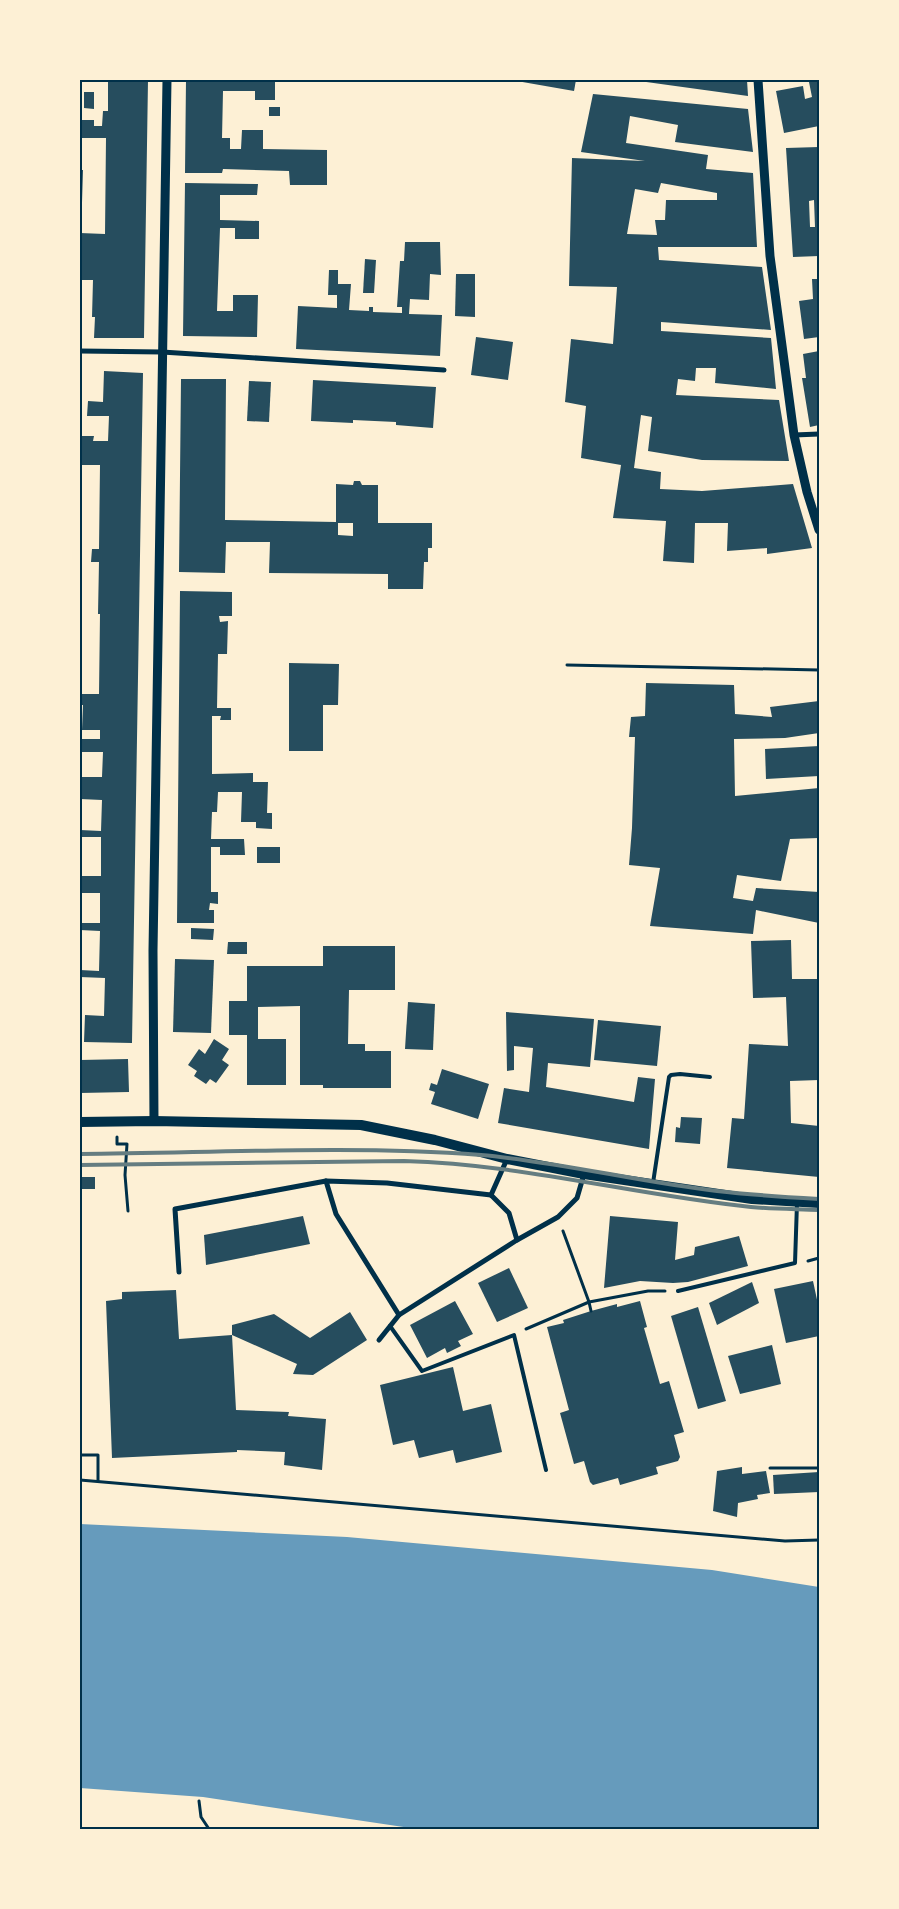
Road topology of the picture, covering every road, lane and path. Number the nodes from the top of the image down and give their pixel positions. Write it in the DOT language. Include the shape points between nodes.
graph roads {
  1 [pos="167,80"];
  2 [pos="758,80"];
  3 [pos="80,351"];
  4 [pos="162,352"];
  5 [pos="444,370"];
  6 [pos="819,434"];
  7 [pos="794,435"];
  8 [pos="819,530"];
  9 [pos="566,666"];
  10 [pos="819,670"];
  11 [pos="710,1077"];
  12 [pos="154,1121"];
  13 [pos="80,1122"];
  14 [pos="116,1122"];
  15 [pos="507,1159"];
  16 [pos="584,1174"];
  17 [pos="326,1181"];
  18 [pos="653,1185"];
  19 [pos="491,1195"];
  20 [pos="797,1203"];
  21 [pos="819,1203"];
  22 [pos="128,1211"];
  23 [pos="558,1217"];
  24 [pos="517,1240"];
  25 [pos="178,1272"];
  26 [pos="678,1291"];
  27 [pos="589,1302"];
  28 [pos="591,1311"];
  29 [pos="398,1315"];
  30 [pos="390,1326"];
  31 [pos="514,1335"];
  32 [pos="379,1340"];
  33 [pos="80,1455"];
  34 [pos="770,1468"];
  35 [pos="819,1468"];
  36 [pos="546,1470"];
  37 [pos="80,1480"];
  38 [pos="98,1481"];
  39 [pos="819,1540"];
  40 [pos="199,1801"];
  41 [pos="209,1829"];
  1 -- 4 [label="street"];
  2 -- 7 [label="street" via="770,256"];
  3 -- 4 [label="street"];
  4 -- 5 [label="street"];
  4 -- 12 [label="street" via="153,951"];
  6 -- 7 [label="street"];
  7 -- 8 [label="street"];
  9 -- 10 [label="path"];
  11 -- 18 [label="lane" via="675,1074 669,1077"];
  12 -- 14 [label="main road"];
  12 -- 15 [label="main road" via="361,1125"];
  13 -- 14 [label="main road"];
  14 -- 22 [label="path" via="117,1144 127,1144"];
  15 -- 16 [label="main road"];
  15 -- 19 [label="street"];
  16 -- 18 [label="main road"];
  16 -- 23 [label="street" via="577,1198"];
  17 -- 19 [label="street" via="387,1183"];
  17 -- 25 [label="street" via="175,1209"];
  17 -- 29 [label="street" via="336,1214"];
  18 -- 20 [label="main road" via="752,1200"];
  19 -- 24 [label="street" via="509,1213"];
  20 -- 21 [label="main road"];
  20 -- 26 [label="lane" via="795,1263"];
  23 -- 24 [label="street"];
  23 -- 27 [label="path"];
  24 -- 29 [label="street"];
  26 -- 27 [label="path" via="648,1291"];
  27 -- 28 [label="path"];
  27 -- 31 [label="path"];
  29 -- 30 [label="street"];
  30 -- 31 [label="lane" via="422,1371"];
  30 -- 32 [label="street"];
  31 -- 36 [label="lane"];
  33 -- 38 [label="path" via="98,1455"];
  34 -- 35 [label="path"];
  37 -- 38 [label="path"];
  38 -- 39 [label="path" via="785,1541"];
  40 -- 41 [label="path" via="201,1817"];
}
